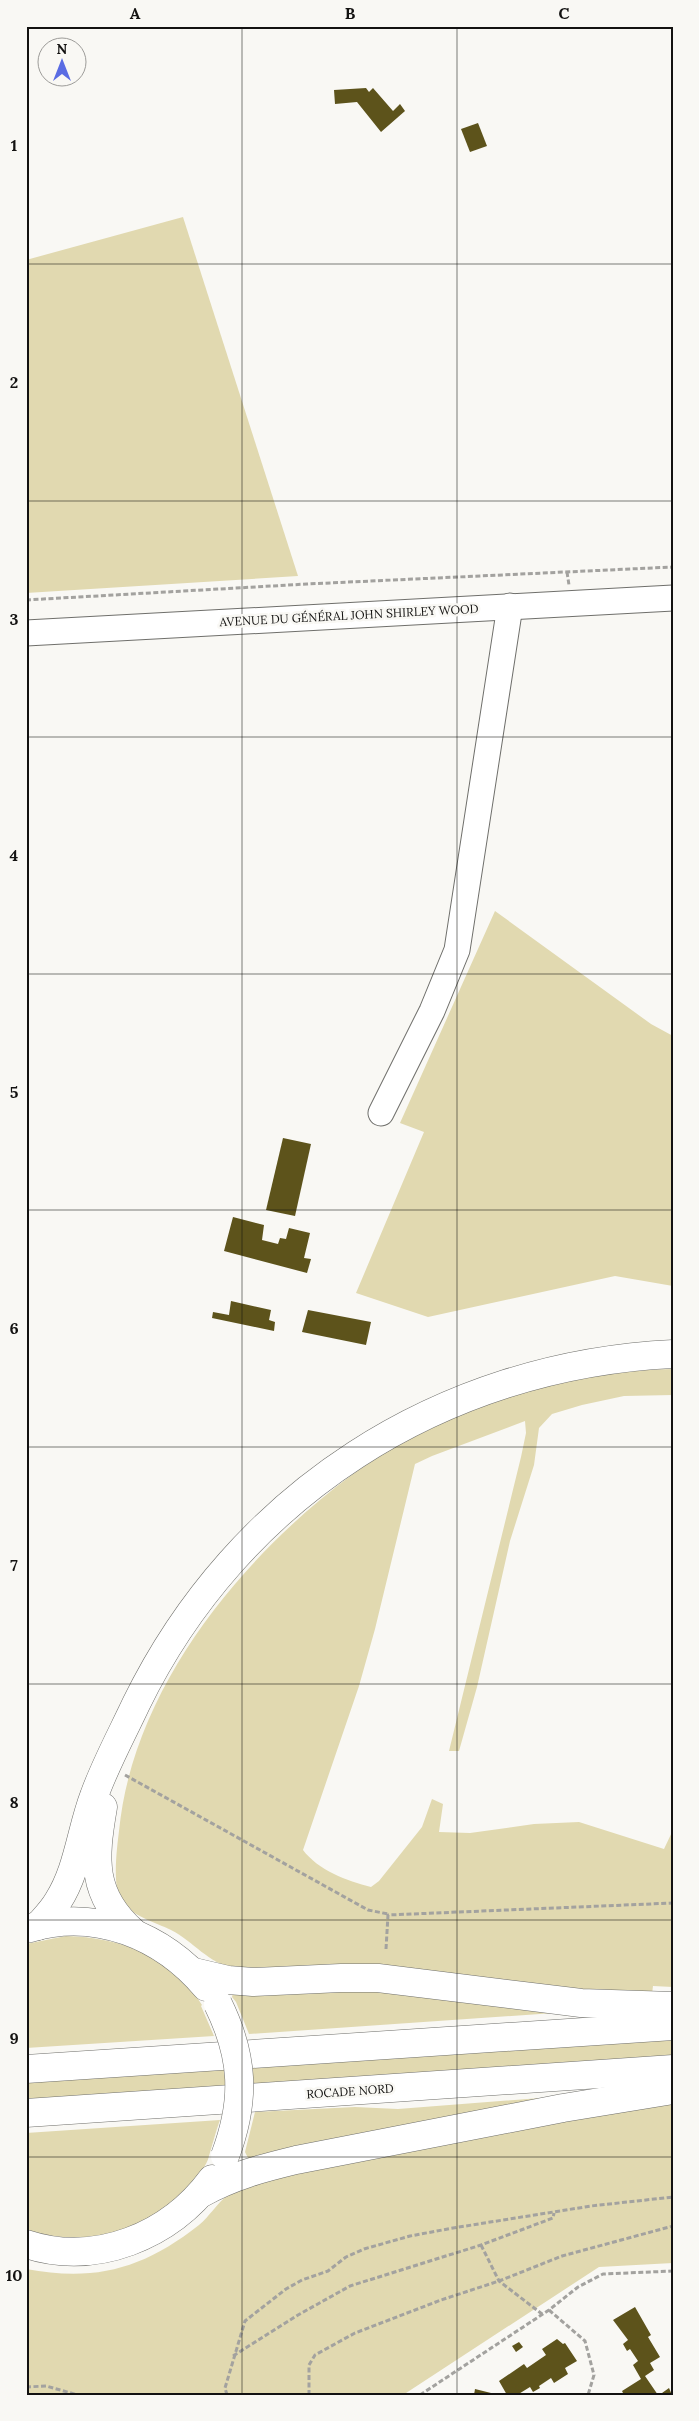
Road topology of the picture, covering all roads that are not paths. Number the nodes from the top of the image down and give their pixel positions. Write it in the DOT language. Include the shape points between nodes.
graph roads {
  1 [pos="673,598"];
  2 [pos="510,606"];
  3 [pos="26,633"];
  4 [pos="381,1113"];
  5 [pos="673,1354"];
  6 [pos="121,1738"];
  7 [pos="32,1928"];
  8 [pos="133,1932"];
  9 [pos="194,1972"];
  10 [pos="673,2006"];
  11 [pos="673,2026"];
  12 [pos="26,2069"];
  13 [pos="673,2069"];
  14 [pos="673,2090"];
  15 [pos="26,2113"];
  16 [pos="202,2193"];
  17 [pos="26,2244"];
  1 -- 2 [label="street, AVENUE DU GÉNÉRAL JOHN SHIRLEY WOOD"];
  2 -- 3 [label="street, AVENUE DU GÉNÉRAL JOHN SHIRLEY WOOD"];
  2 -- 4 [label="street" via="457,950 432,1011"];
  5 -- 6 [label="highway" via="592,1362 508,1382 412,1421 355,1454 277,1515 206,1593 164,1653"];
  6 -- 7 [label="highway" via="94,1795 66,1886 58,1902"];
  6 -- 8 [label="highway" via="100,1829 99,1878 116,1918"];
  7 -- 8 [label="highway" via="62,1922 86,1922"];
  8 -- 9 [label="highway" via="156,1943"];
  9 -- 10 [label="highway" via="253,1982 378,1978 582,2003"];
  9 -- 16 [label="highway, bridge" via="218,2004 235,2045 240,2090 236,2120 225,2156"];
  11 -- 12 [label="highway"];
  13 -- 15 [label="highway, ROCADE NORD"];
  14 -- 16 [label="highway" via="296,2160 256,2169"];
  16 -- 17 [label="highway" via="167,2224 125,2244 79,2252"];
}
